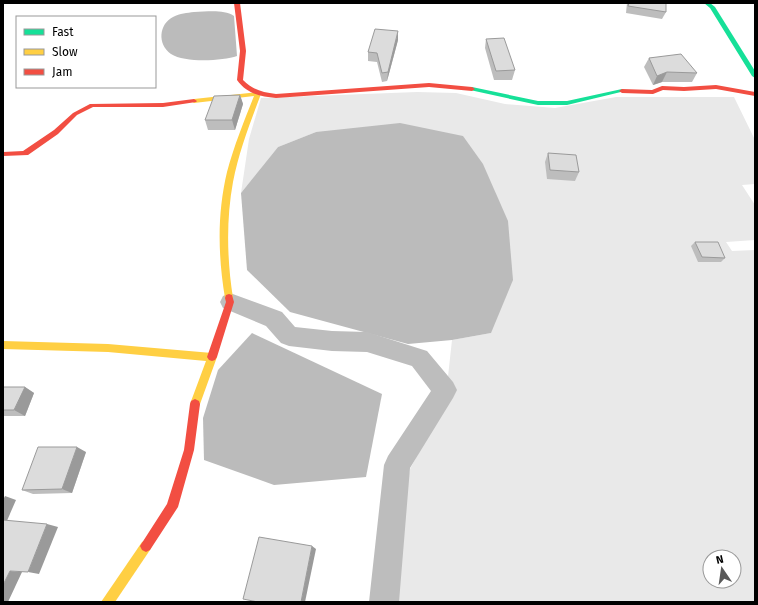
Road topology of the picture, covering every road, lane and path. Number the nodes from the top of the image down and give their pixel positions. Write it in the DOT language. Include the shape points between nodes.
graph roads {
  1 [pos="237,3"];
  2 [pos="712,4"];
  3 [pos="750,61"];
  4 [pos="755,76"];
  5 [pos="258,94"];
  6 [pos="755,94"];
  7 [pos="3,154"];
  8 [pos="230,302"];
  9 [pos="3,345"];
  10 [pos="212,357"];
  11 [pos="107,602"];
  12 [pos="384,602"];
  1 -- 5 [label="main road" via="243,51 240,80 247,89"];
  2 -- 3 [label="main road"];
  3 -- 4 [label="main road"];
  5 -- 6 [label="main road" via="315,95 429,85 470,89 538,103 567,103 624,91 653,92 662,88 716,87"];
  5 -- 7 [label="main road" via="163,105 92,105 75,114 56,132 25,153"];
  5 -- 8 [label="main road" via="237,151 229,182 223,238"];
  8 -- 10 [label="main road"];
  8 -- 12 [label="street" via="274,319 288,336 367,342 418,358 445,390 397,465"];
  9 -- 10 [label="main road" via="149,350"];
  10 -- 11 [label="main road" via="194,406 189,450 172,507"];
}
